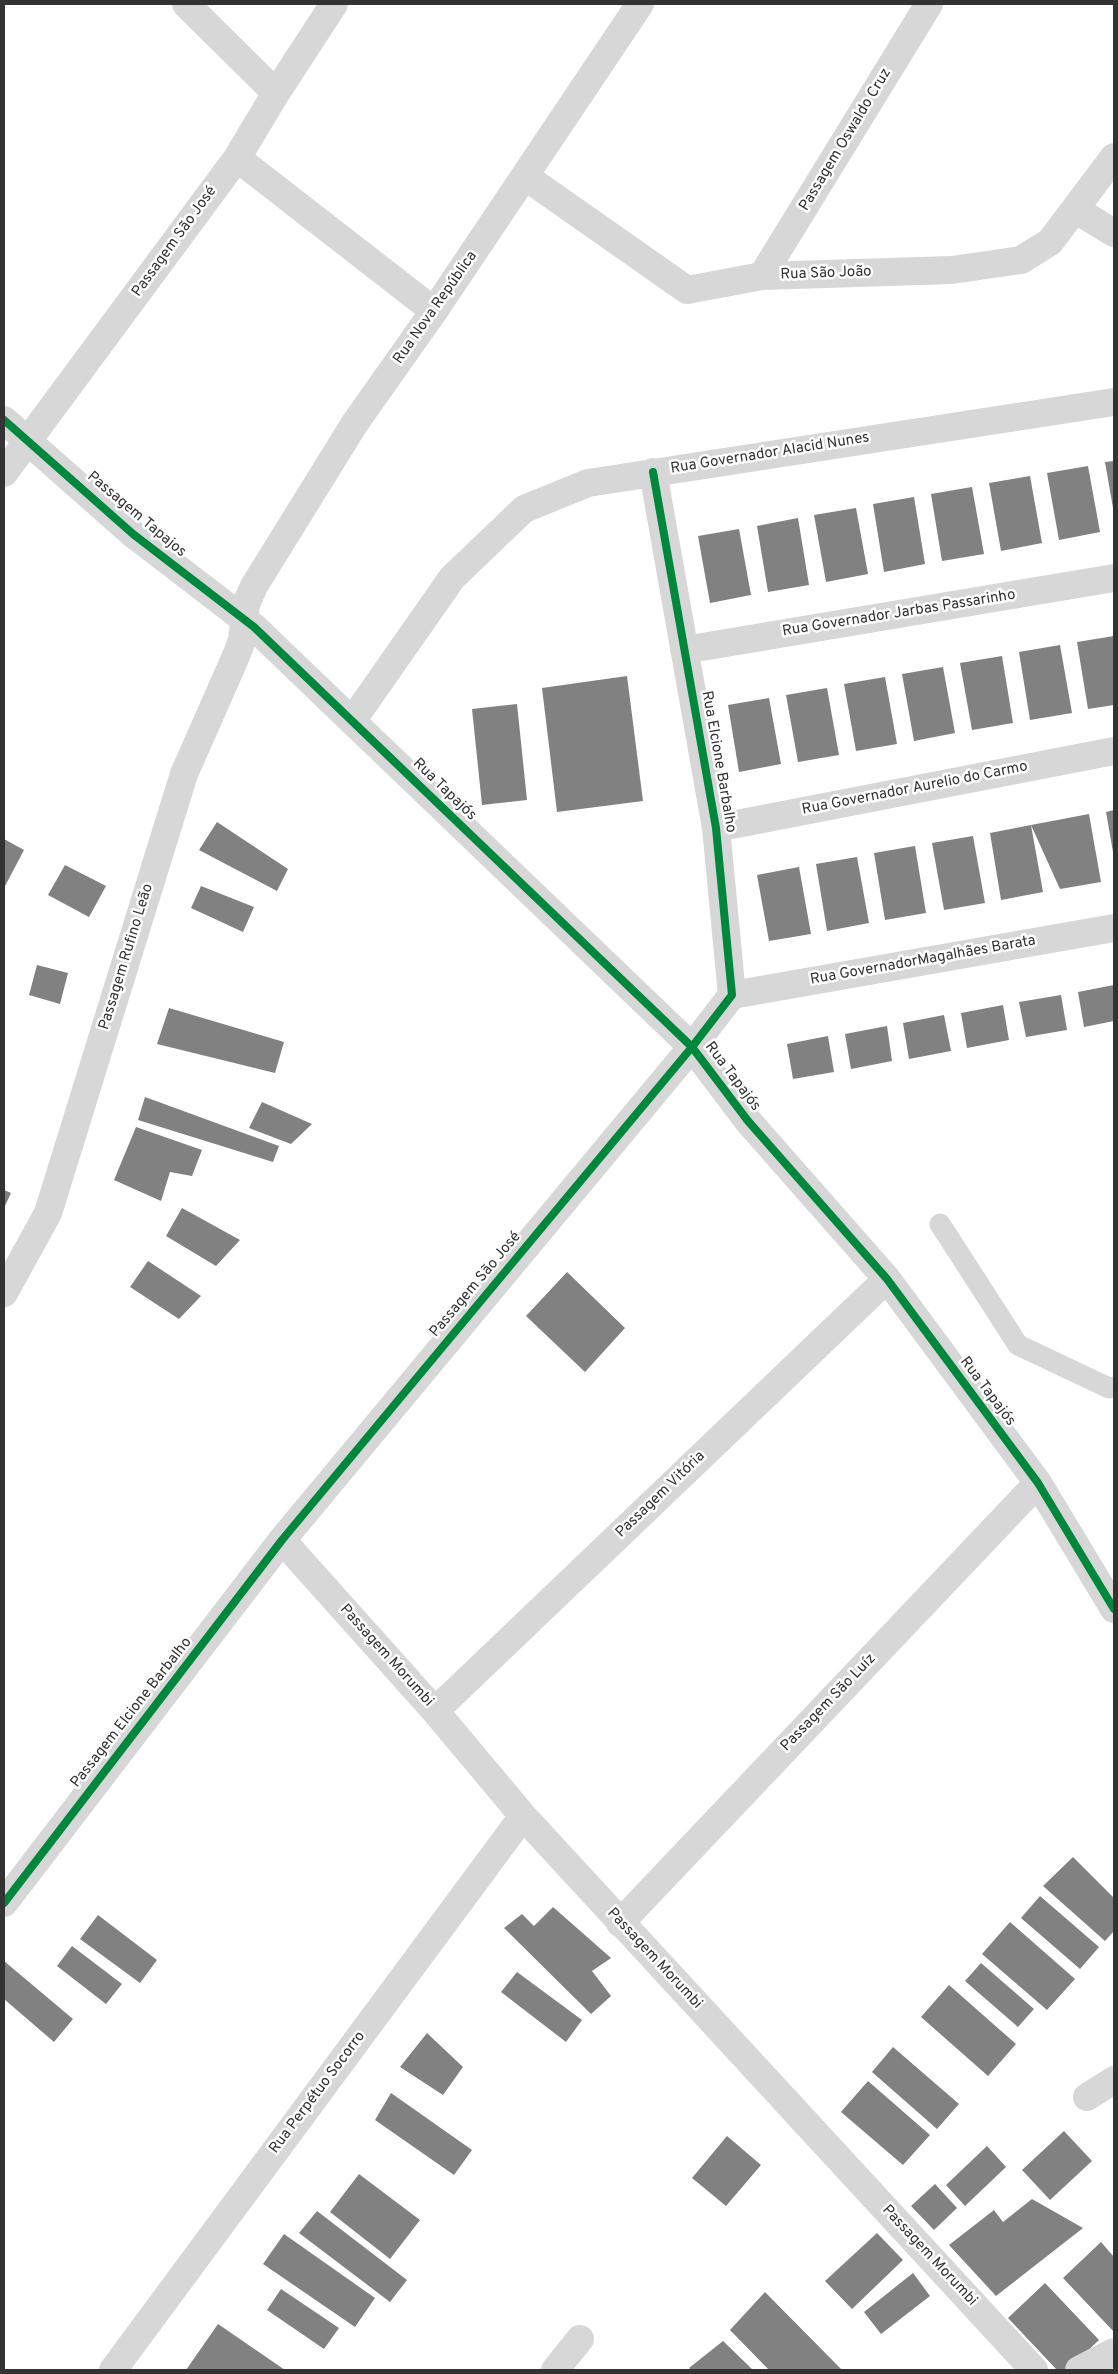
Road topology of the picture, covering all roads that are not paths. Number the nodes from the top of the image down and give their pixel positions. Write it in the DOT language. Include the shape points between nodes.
graph roads {
  1 [pos="186,4"];
  2 [pos="334,4"];
  3 [pos="640,4"];
  4 [pos="929,4"];
  5 [pos="276,93"];
  6 [pos="1114,157"];
  7 [pos="237,158"];
  8 [pos="526,177"];
  9 [pos="1076,210"];
  10 [pos="1114,233"];
  11 [pos="762,276"];
  12 [pos="434,312"];
  13 [pos="1114,402"];
  14 [pos="4,420"];
  15 [pos="29,442"];
  16 [pos="653,472"];
  17 [pos="4,473"];
  18 [pos="1114,578"];
  19 [pos="249,623"];
  20 [pos="684,650"];
  21 [pos="352,721"];
  22 [pos="1114,751"];
  23 [pos="716,828"];
  24 [pos="1114,928"];
  25 [pos="732,995"];
  26 [pos="692,1047"];
  27 [pos="940,1224"];
  28 [pos="887,1279"];
  29 [pos="4,1292"];
  30 [pos="1114,1387"];
  31 [pos="1038,1483"];
  32 [pos="282,1540"];
  33 [pos="1114,1609"];
  34 [pos="435,1712"];
  35 [pos="523,1816"];
  36 [pos="4,1903"];
  37 [pos="620,1923"];
  38 [pos="1114,2080"];
  39 [pos="1087,2097"];
  40 [pos="580,2339"];
  41 [pos="1114,2352"];
  42 [pos="112,2370"];
  43 [pos="555,2370"];
  44 [pos="1034,2370"];
  45 [pos="1079,2370"];
  1 -- 5 [label="street"];
  2 -- 5 [label="street, Passagem São José"];
  3 -- 8 [label="street, Rua Nova República"];
  4 -- 11 [label="street, Passagem Oswaldo Cruz"];
  5 -- 7 [label="street, Passagem São José"];
  6 -- 9 [label="street, Rua São João"];
  7 -- 12 [label="street"];
  7 -- 15 [label="street, Passagem São José"];
  8 -- 11 [label="street, Rua São João" via="688,290"];
  8 -- 12 [label="street, Rua Nova República"];
  9 -- 10 [label="street"];
  9 -- 11 [label="street, Rua São João" via="1050,242 1021,260 952,270"];
  12 -- 19 [label="street, Rua Nova República" via="355,422 284,535 254,586"];
  13 -- 16 [label="street, Rua Governador Alacid Nunes"];
  14 -- 15 [label="street, Passagem Tapajos"];
  15 -- 17 [label="street, Passagem São José"];
  15 -- 19 [label="street, Passagem Tapajos" via="133,534"];
  16 -- 20 [label="street, Rua Elcione Barbalho"];
  16 -- 21 [label="street, Rua Governador Alacid Nunes" via="588,483 524,509 452,578"];
  18 -- 20 [label="street, Rua Governador Jarbas Passarinho"];
  19 -- 21 [label="street, Rua Tapajós"];
  19 -- 29 [label="street, Passagem Rufino Leão" via="184,774 48,1213"];
  20 -- 23 [label="street, Rua Elcione Barbalho"];
  21 -- 26 [label="street, Rua Tapajós"];
  22 -- 23 [label="street, Rua Governador Aurelio do Carmo"];
  23 -- 25 [label="street, Rua Elcione Barbalho"];
  24 -- 25 [label="street, Rua GovernadorMagalhães Barata"];
  25 -- 26 [label="street"];
  26 -- 28 [label="street, Rua Tapajós" via="748,1122"];
  26 -- 32 [label="street, Passagem São José"];
  27 -- 30 [label="lane" via="1018,1345 1109,1388"];
  28 -- 31 [label="street, Rua Tapajós"];
  28 -- 34 [label="street, Passagem Vitória"];
  31 -- 33 [label="street, Rua Tapajós"];
  31 -- 37 [label="street, Passagem São Luíz"];
  32 -- 34 [label="street, Passagem Morumbi"];
  32 -- 36 [label="street, Passagem Elcione Barbalho"];
  34 -- 35 [label="street, Passagem Morumbi"];
  35 -- 37 [label="street, Passagem Morumbi"];
  35 -- 42 [label="street, Rua Perpétuo Socorro"];
  37 -- 44 [label="street, Passagem Morumbi"];
  38 -- 39 [label="street"];
  40 -- 43 [label="street"];
  41 -- 45 [label="street"];
}
